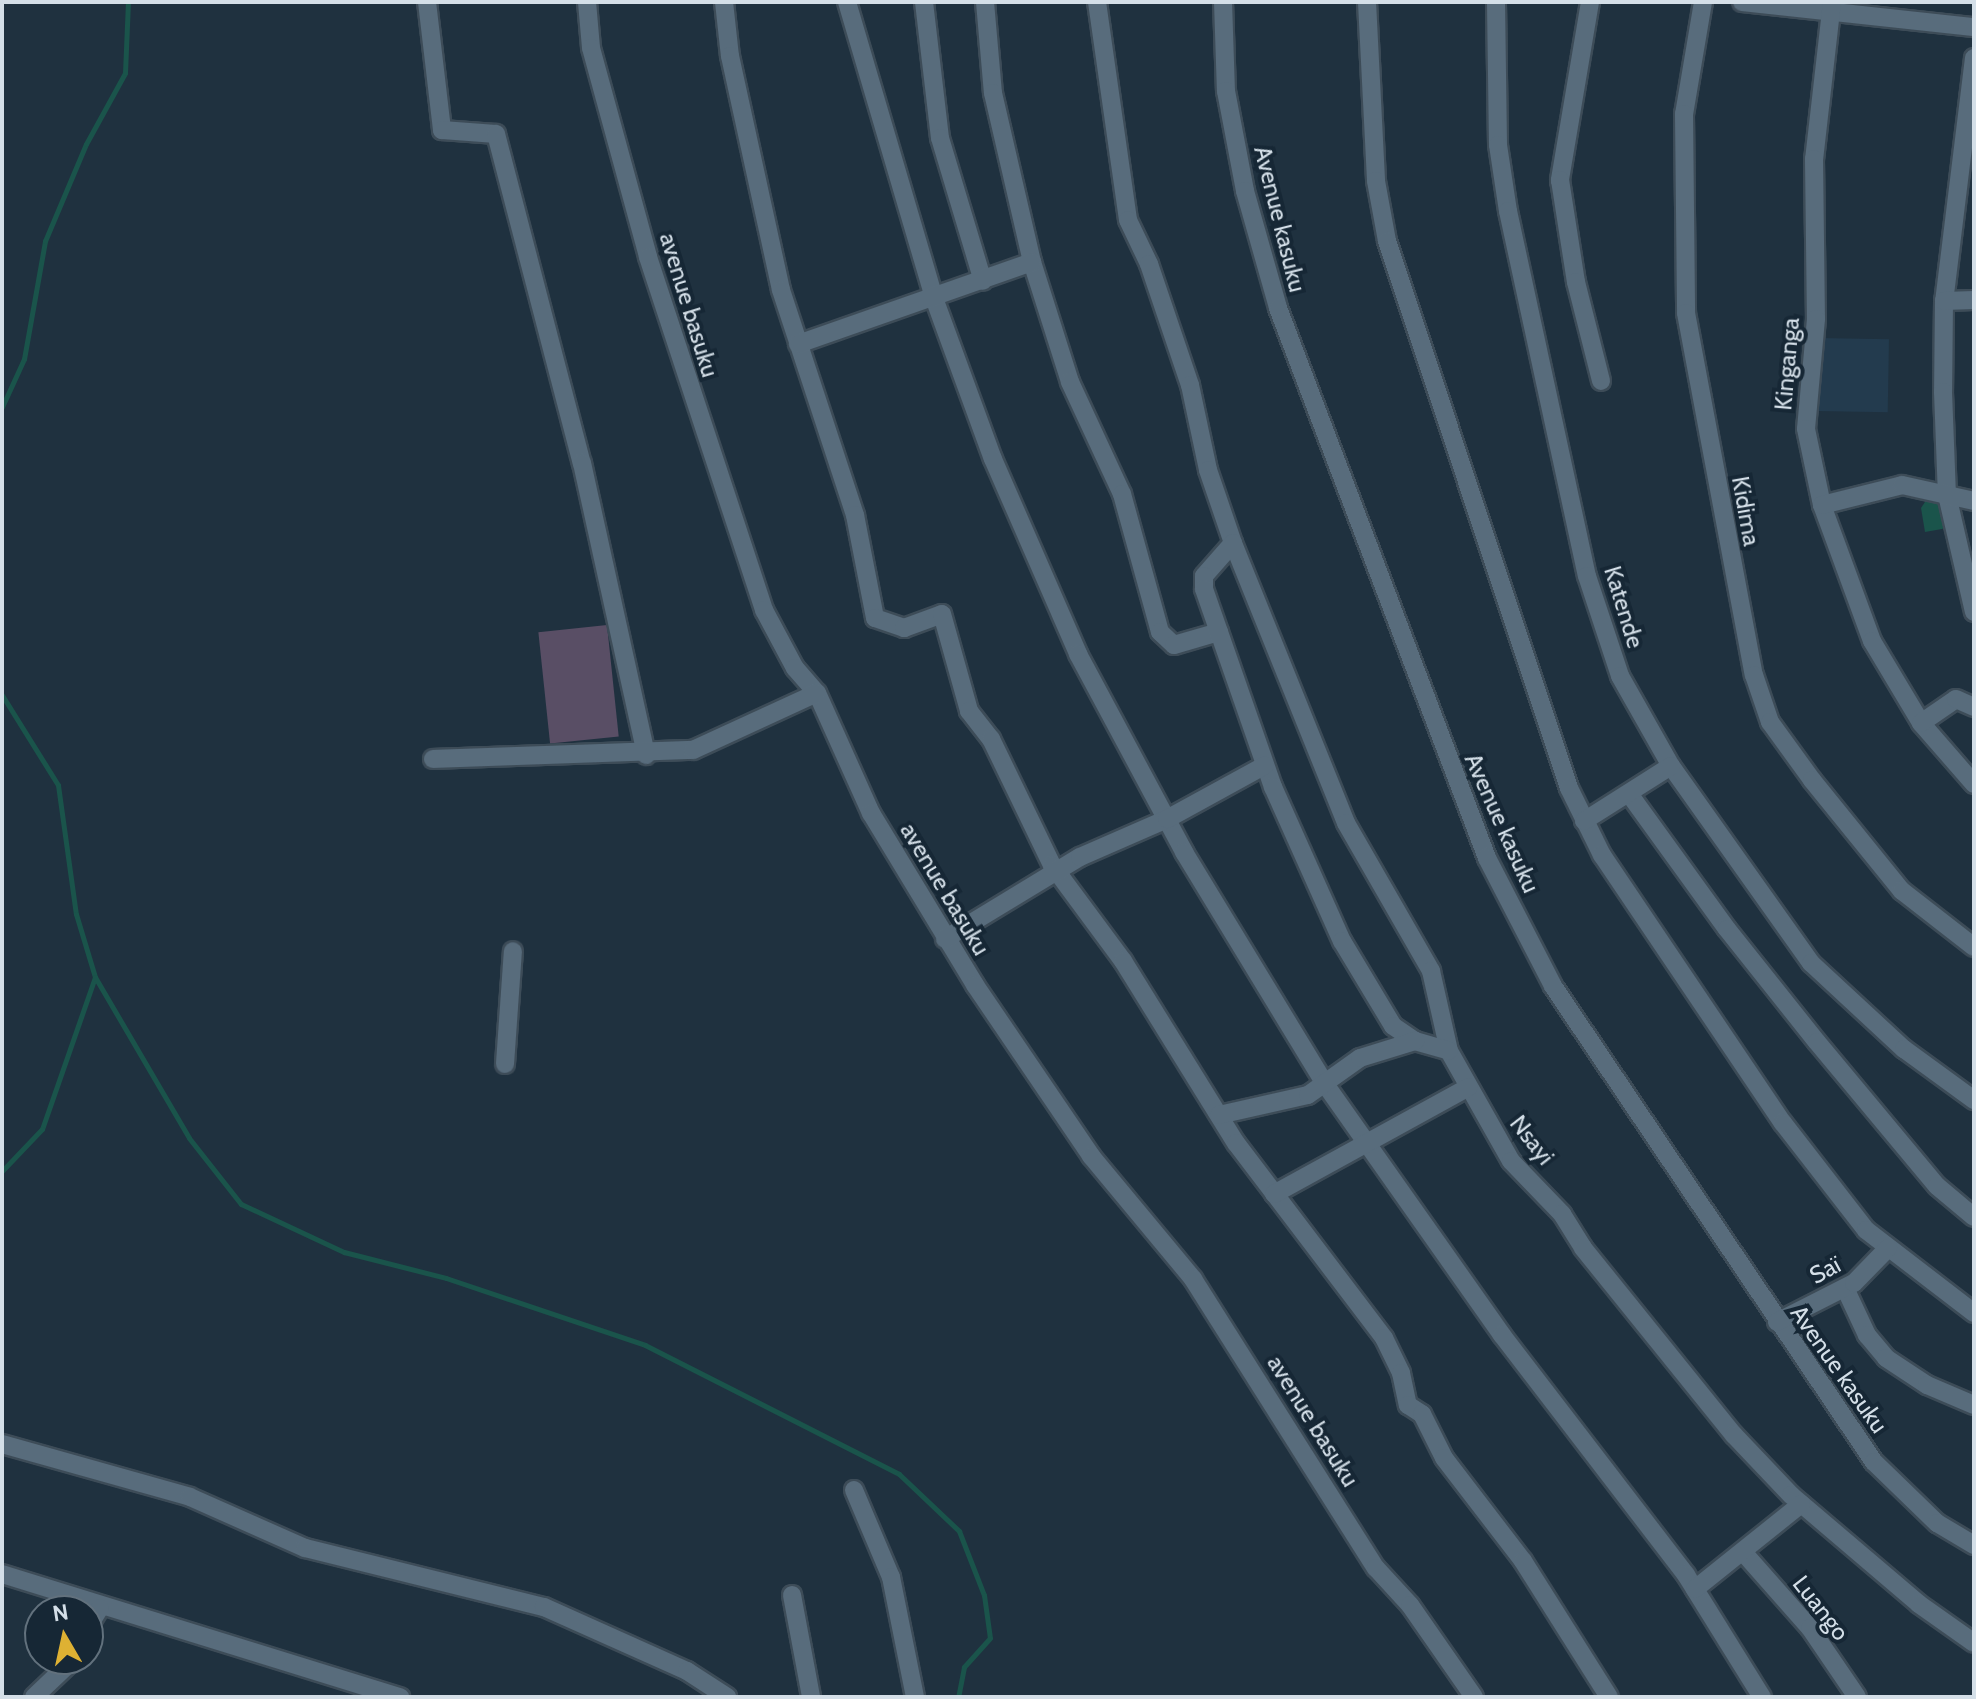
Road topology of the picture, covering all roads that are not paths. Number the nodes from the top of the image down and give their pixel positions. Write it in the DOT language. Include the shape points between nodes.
graph roads {
  1 [pos="427,2"];
  2 [pos="587,2"];
  3 [pos="724,2"];
  4 [pos="847,2"];
  5 [pos="924,2"];
  6 [pos="985,2"];
  7 [pos="1097,2"];
  8 [pos="1223,2"];
  9 [pos="1367,2"];
  10 [pos="1496,2"];
  11 [pos="1590,2"];
  12 [pos="1703,2"];
  13 [pos="1742,2"];
  14 [pos="1831,6"];
  15 [pos="1974,27"];
  16 [pos="1974,58"];
  17 [pos="1969,164"];
  18 [pos="1032,262"];
  19 [pos="983,281"];
  20 [pos="934,298"];
  21 [pos="1974,300"];
  22 [pos="1944,301"];
  23 [pos="798,344"];
  24 [pos="1601,381"];
  25 [pos="1947,495"];
  26 [pos="1974,501"];
  27 [pos="1822,505"];
  28 [pos="1233,543"];
  29 [pos="1974,612"];
  30 [pos="1219,632"];
  31 [pos="817,693"];
  32 [pos="1974,707"];
  33 [pos="1921,723"];
  34 [pos="646,755"];
  35 [pos="433,759"];
  36 [pos="1264,766"];
  37 [pos="1671,766"];
  38 [pos="1974,784"];
  39 [pos="1630,795"];
  40 [pos="1167,819"];
  41 [pos="1584,821"];
  42 [pos="1060,871"];
  43 [pos="945,939"];
  44 [pos="1974,947"];
  45 [pos="513,951"];
  46 [pos="1415,1041"];
  47 [pos="1449,1051"];
  48 [pos="505,1064"];
  49 [pos="1325,1084"];
  50 [pos="1469,1087"];
  51 [pos="1974,1100"];
  52 [pos="1219,1115"];
  53 [pos="1369,1142"];
  54 [pos="1274,1194"];
  55 [pos="1974,1217"];
  56 [pos="1888,1248"];
  57 [pos="1845,1288"];
  58 [pos="1974,1313"];
  59 [pos="1777,1322"];
  60 [pos="1974,1405"];
  61 [pos="7,1445"];
  62 [pos="2,1463"];
  63 [pos="854,1490"];
  64 [pos="1801,1504"];
  65 [pos="1974,1545"];
  66 [pos="1743,1552"];
  67 [pos="2,1574"];
  68 [pos="1695,1589"];
  69 [pos="63,1595"];
  70 [pos="792,1595"];
  71 [pos="104,1609"];
  72 [pos="1974,1643"];
  73 [pos="57,1675"];
  74 [pos="34,1697"];
  75 [pos="400,1697"];
  76 [pos="727,1697"];
  77 [pos="811,1697"];
  78 [pos="915,1697"];
  79 [pos="1474,1697"];
  80 [pos="1609,1697"];
  81 [pos="1762,1697"];
  82 [pos="1857,1697"];
  1 -- 34 [label="street" via="442,130 496,134 582,463"];
  2 -- 31 [label="street, avenue basuku" via="591,48 648,257 755,588 795,668"];
  3 -- 23 [label="street" via="730,56"];
  4 -- 20 [label="street"];
  5 -- 19 [label="street" via="940,138"];
  6 -- 18 [label="street" via="993,93"];
  7 -- 28 [label="street, Nsayi" via="1128,220 1149,264 1190,385 1208,470"];
  8 -- 59 [label="street, Avenue kasuku" via="1226,91 1245,191 1278,308 1462,801 1553,986"];
  9 -- 41 [label="street" via="1376,181 1387,241 1557,756"];
  10 -- 37 [label="street, Katende" via="1498,145 1508,211 1588,579 1620,676"];
  11 -- 24 [label="street" via="1560,180 1576,282"];
  12 -- 44 [label="street, Kidima" via="1684,114 1686,313 1754,675 1770,722 1812,780 1902,891"];
  13 -- 14 [label="street"];
  14 -- 15 [label="street"];
  14 -- 27 [label="street, Kinganga" via="1814,159 1816,319 1806,407"];
  16 -- 17 [label="street"];
  17 -- 22 [label="street"];
  18 -- 19 [label="street"];
  18 -- 30 [label="street" via="1070,382 1122,494 1160,632 1174,645"];
  19 -- 20 [label="street"];
  20 -- 23 [label="street"];
  20 -- 40 [label="street" via="993,459 1078,654"];
  21 -- 22 [label="street"];
  22 -- 25 [label="street"];
  23 -- 42 [label="street" via="855,515 875,618 904,628 942,614 969,711 991,739 1042,849"];
  25 -- 26 [label="street"];
  25 -- 27 [label="street" via="1902,485"];
  25 -- 29 [label="street"];
  27 -- 33 [label="street, Kinganga" via="1872,641"];
  28 -- 30 [label="street" via="1203,581"];
  28 -- 47 [label="street, Nsayi" via="1339,809 1431,971"];
  30 -- 36 [label="street"];
  31 -- 34 [label="street" via="693,750"];
  31 -- 43 [label="street, avenue basuku" via="871,813"];
  32 -- 33 [label="street" via="1956,699"];
  33 -- 38 [label="street, Kinganga"];
  34 -- 35 [label="street"];
  36 -- 40 [label="street"];
  36 -- 46 [label="street" via="1342,941 1393,1026"];
  37 -- 39 [label="street"];
  37 -- 51 [label="street, Katende" via="1811,963 1904,1049"];
  39 -- 41 [label="street"];
  39 -- 55 [label="street" via="1797,1017 1937,1186"];
  40 -- 42 [label="street" via="1089,852"];
  40 -- 49 [label="street"];
  41 -- 56 [label="street" via="1783,1123 1866,1230"];
  42 -- 43 [label="street"];
  42 -- 52 [label="street"];
  43 -- 79 [label="street, avenue basuku" via="1091,1156 1193,1279 1376,1568 1410,1605"];
  45 -- 48 [label="street"];
  46 -- 47 [label="street"];
  46 -- 49 [label="street" via="1360,1058"];
  47 -- 50 [label="street, Nsayi"];
  49 -- 52 [label="street" via="1289,1101"];
  49 -- 53 [label="street"];
  50 -- 53 [label="street"];
  50 -- 64 [label="street, Nsayi" via="1511,1161 1562,1214 1583,1248 1734,1435"];
  52 -- 54 [label="street"];
  53 -- 54 [label="street"];
  53 -- 68 [label="street" via="1502,1335"];
  54 -- 80 [label="street" via="1384,1338 1403,1379 1408,1405 1422,1414 1444,1458 1523,1561"];
  56 -- 57 [label="street, Saï"];
  56 -- 58 [label="street"];
  57 -- 59 [label="street, Saï"];
  57 -- 60 [label="street" via="1867,1335 1886,1358 1927,1385"];
  59 -- 65 [label="street, Avenue kasuku" via="1900,1492"];
  61 -- 62 [label="street"];
  61 -- 76 [label="street" via="190,1497 305,1548 544,1607 687,1671"];
  63 -- 78 [label="street" via="891,1577"];
  64 -- 66 [label="street"];
  64 -- 72 [label="street, Nsayi" via="1919,1604"];
  66 -- 68 [label="street"];
  66 -- 82 [label="street, Luango" via="1810,1628"];
  67 -- 69 [label="street"];
  68 -- 81 [label="street"];
  70 -- 77 [label="street"];
  71 -- 75 [label="street"];
  73 -- 74 [label="street"];
}
